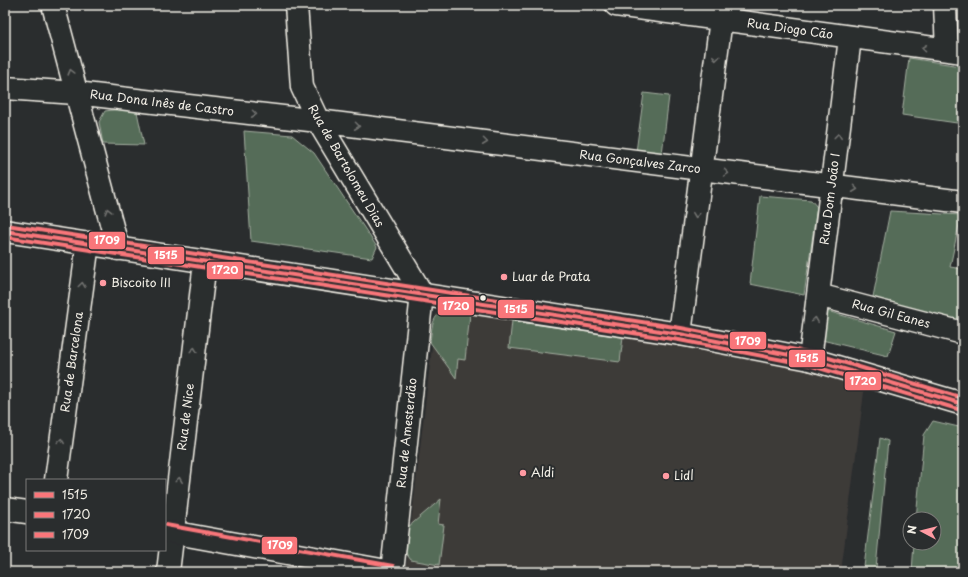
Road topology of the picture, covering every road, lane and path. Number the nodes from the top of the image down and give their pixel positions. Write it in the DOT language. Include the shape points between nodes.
graph roads {
  1 [pos="53,5"];
  2 [pos="296,5"];
  3 [pos="616,5"];
  4 [pos="945,5"];
  5 [pos="664,8"];
  6 [pos="721,19"];
  7 [pos="850,38"];
  8 [pos="955,51"];
  9 [pos="5,88"];
  10 [pos="76,93"];
  11 [pos="318,121"];
  12 [pos="702,170"];
  13 [pos="831,186"];
  14 [pos="963,202"];
  15 [pos="5,231"];
  16 [pos="88,243"];
  17 [pos="118,249"];
  18 [pos="205,262"];
  19 [pos="422,294"];
  20 [pos="818,295"];
  21 [pos="963,333"];
  22 [pos="680,334"];
  23 [pos="810,359"];
  24 [pos="963,404"];
  25 [pos="56,479"];
  26 [pos="5,509"];
  27 [pos="26,512"];
  28 [pos="169,532"];
  29 [pos="168,572"];
  30 [pos="392,572"];
  10 -- 1 [label="street, one-way"];
  2 -- 11 [label="street, Rua de Bartolomeu Dias" via="302,87"];
  3 -- 5 [label="street, Rua Diogo Cão"];
  4 -- 8 [label="street"];
  5 -- 6 [label="street, Rua Diogo Cão"];
  6 -- 7 [label="street, Rua Diogo Cão"];
  6 -- 12 [label="street, one-way"];
  8 -- 7 [label="street, Rua Diogo Cão, one-way"];
  13 -- 7 [label="street, Rua Dom João I, one-way"];
  9 -- 10 [label="street, Rua Dona Inês de Castro"];
  10 -- 11 [label="street, Rua Dona Inês de Castro, one-way"];
  17 -- 10 [label="street, one-way"];
  11 -- 12 [label="street, Rua Gonçalves Zarco, one-way"];
  11 -- 19 [label="street, Rua de Bartolomeu Dias"];
  12 -- 13 [label="street, Rua Gonçalves Zarco, one-way"];
  12 -- 22 [label="street, one-way"];
  13 -- 14 [label="street, Rua Gonçalves Zarco, one-way"];
  13 -- 20 [label="street, Rua Dom João I"];
  15 -- 16 [label="street"];
  16 -- 17 [label="street"];
  25 -- 16 [label="street, Rua de Barcelona, one-way"];
  17 -- 18 [label="street"];
  18 -- 19 [label="street"];
  28 -- 18 [label="street, Rua de Nice, one-way"];
  19 -- 22 [label="street"];
  19 -- 30 [label="street, Rua de Amesterdão"];
  20 -- 21 [label="street, Rua Gil Eanes"];
  23 -- 20 [label="street, Rua Dom João I, one-way"];
  22 -- 23 [label="street"];
  23 -- 24 [label="street"];
  26 -- 27 [label="street"];
  28 -- 29 [label="street, Rua de Nice"];
  28 -- 30 [label="street"];
}
